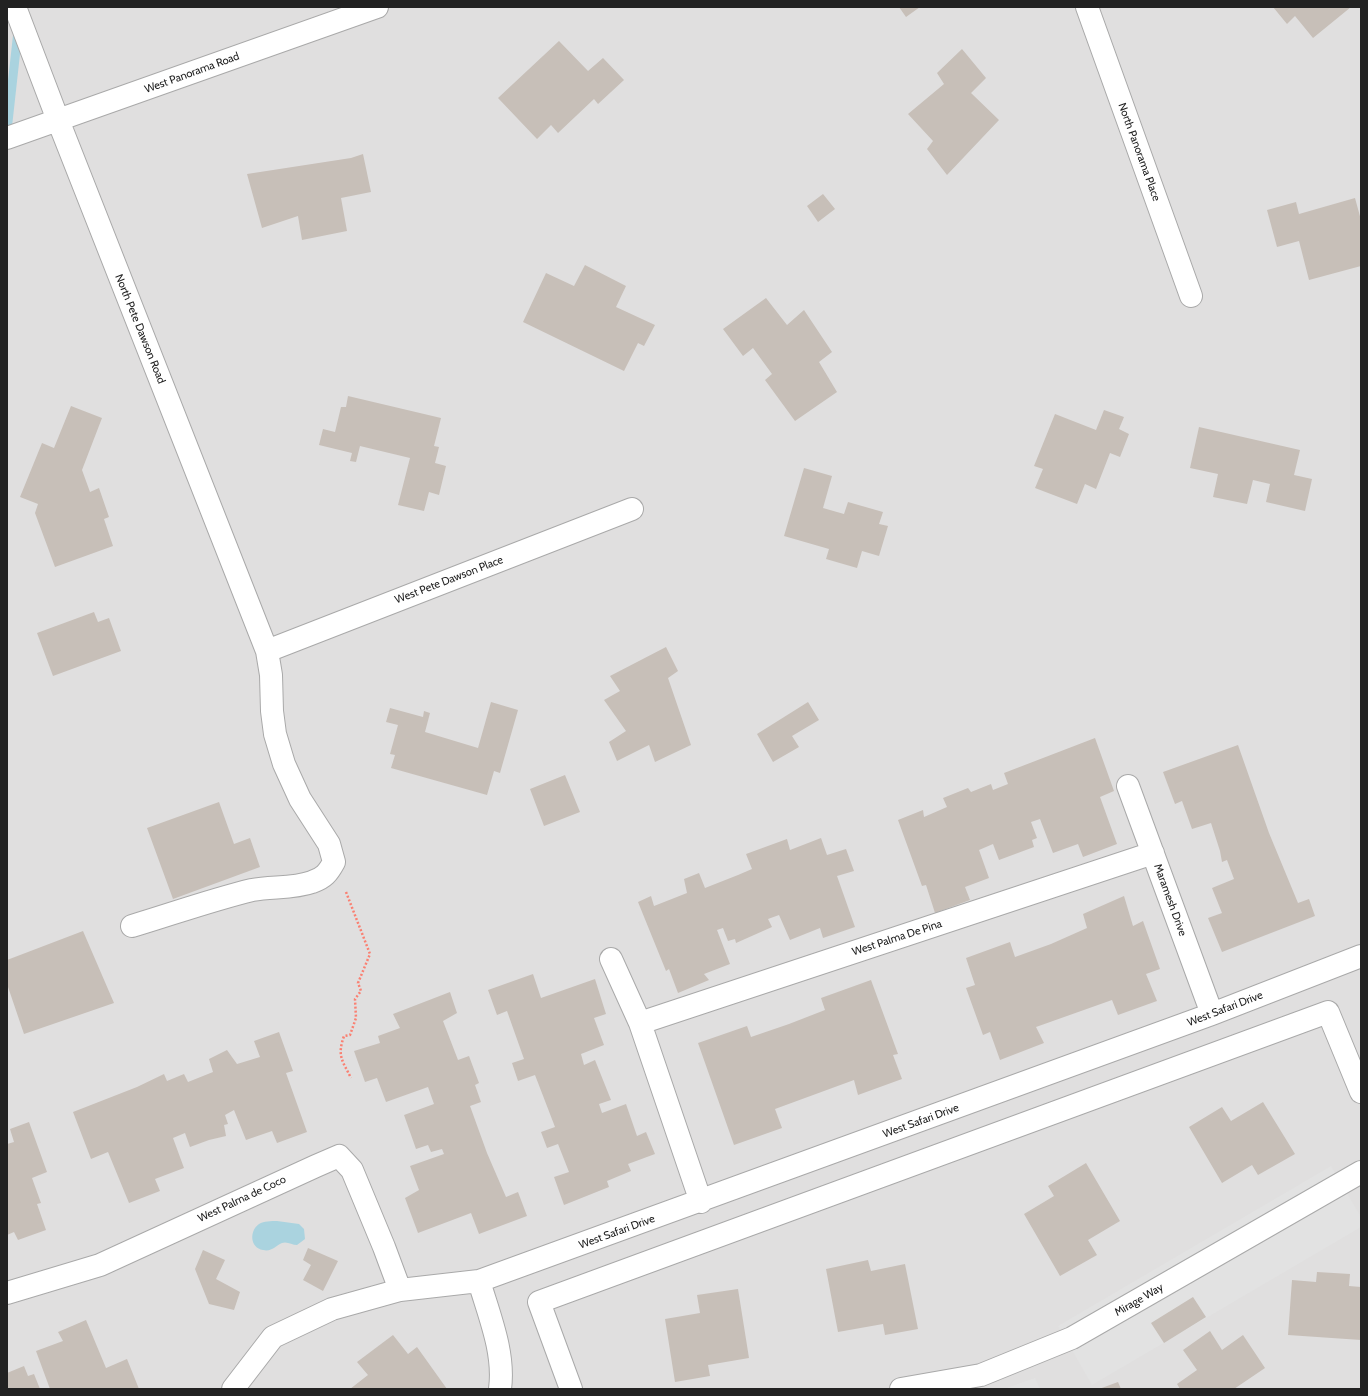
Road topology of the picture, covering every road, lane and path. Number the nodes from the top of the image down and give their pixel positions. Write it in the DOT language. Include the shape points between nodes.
graph roads {
  1 [pos="15,7"];
  2 [pos="377,7"];
  3 [pos="1087,7"];
  4 [pos="58,120"];
  5 [pos="7,138"];
  6 [pos="1191,296"];
  7 [pos="632,509"];
  8 [pos="267,651"];
  9 [pos="1128,786"];
  10 [pos="1153,853"];
  11 [pos="334,862"];
  12 [pos="132,926"];
  13 [pos="1361,956"];
  14 [pos="611,958"];
  15 [pos="1212,1014"];
  16 [pos="640,1023"];
  17 [pos="351,1078"];
  18 [pos="1361,1092"];
  19 [pos="1361,1172"];
  20 [pos="701,1202"];
  21 [pos="480,1282"];
  22 [pos="400,1290"];
  23 [pos="7,1293"];
  24 [pos="984,1382"];
  25 [pos="233,1389"];
  26 [pos="500,1389"];
  27 [pos="571,1389"];
  28 [pos="901,1389"];
  1 -- 4 [label="street, North Pete Dawson Road"];
  2 -- 4 [label="street, West Panorama Road"];
  3 -- 6 [label="street, North Panorama Place"];
  4 -- 5 [label="street, West Panorama Road"];
  4 -- 8 [label="street, North Pete Dawson Road"];
  7 -- 8 [label="street, West Pete Dawson Place"];
  8 -- 11 [label="street, North Pete Dawson Road" via="272,675 275,734 284,764 300,799 328,844"];
  9 -- 10 [label="street, Maramesh Drive"];
  10 -- 15 [label="street, Maramesh Drive"];
  10 -- 16 [label="street, West Palma De Pina"];
  11 -- 12 [label="street" via="326,875 312,882 228,896"];
  11 -- 17 [label="path" via="370,954 358,984 361,991 355,999 356,1018 350,1035 344,1036 340,1048 340,1056"];
  13 -- 15 [label="street, West Safari Drive"];
  14 -- 16 [label="street"];
  15 -- 20 [label="street, West Safari Drive"];
  16 -- 20 [label="street"];
  18 -- 27 [label="street" via="1328,1012 539,1302"];
  19 -- 24 [label="street, Mirage Way" via="1072,1338"];
  20 -- 21 [label="street, West Safari Drive"];
  21 -- 22 [label="street, West Safari Drive"];
  21 -- 26 [label="street" via="498,1343 502,1379"];
  22 -- 23 [label="street, West Palma de Coco" via="352,1170 338,1156 100,1265"];
  22 -- 25 [label="street, West Safari Drive" via="332,1309 273,1337"];
  24 -- 28 [label="street, Mirage Way"];
}
